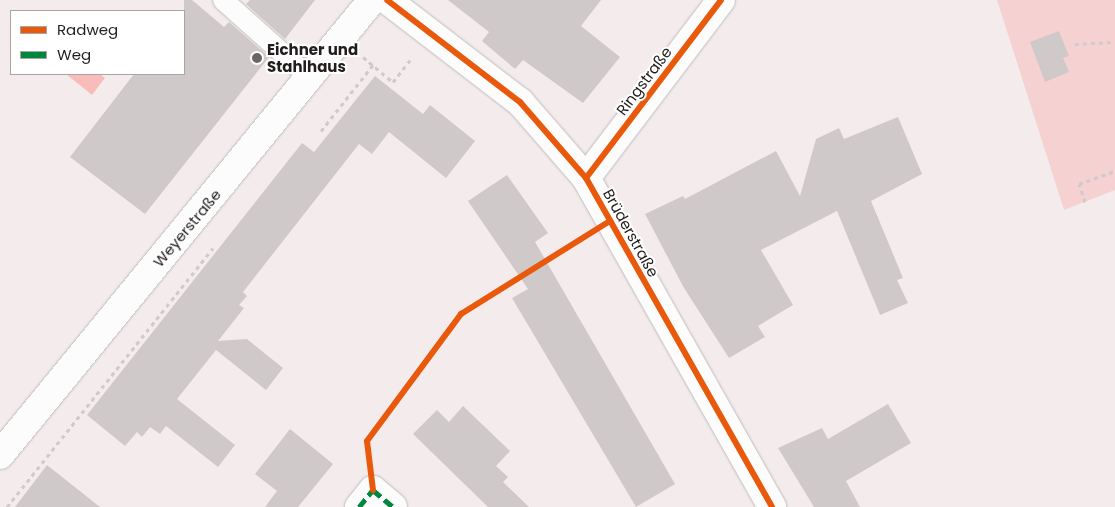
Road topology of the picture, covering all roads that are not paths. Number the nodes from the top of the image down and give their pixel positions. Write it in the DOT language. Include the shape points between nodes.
graph roads {
  1 [pos="223,0"];
  2 [pos="372,0"];
  3 [pos="387,0"];
  4 [pos="721,0"];
  5 [pos="309,77"];
  6 [pos="586,178"];
  7 [pos="0,455"];
  8 [pos="772,507"];
  1 -- 5 [label="lane"];
  2 -- 5 [label="street, Weyerstraße"];
  3 -- 6 [label="street, Brüderstraße" via="520,102"];
  4 -- 6 [label="street, Ringstraße"];
  5 -- 7 [label="street, Weyerstraße"];
  6 -- 8 [label="street, Brüderstraße"];
}
